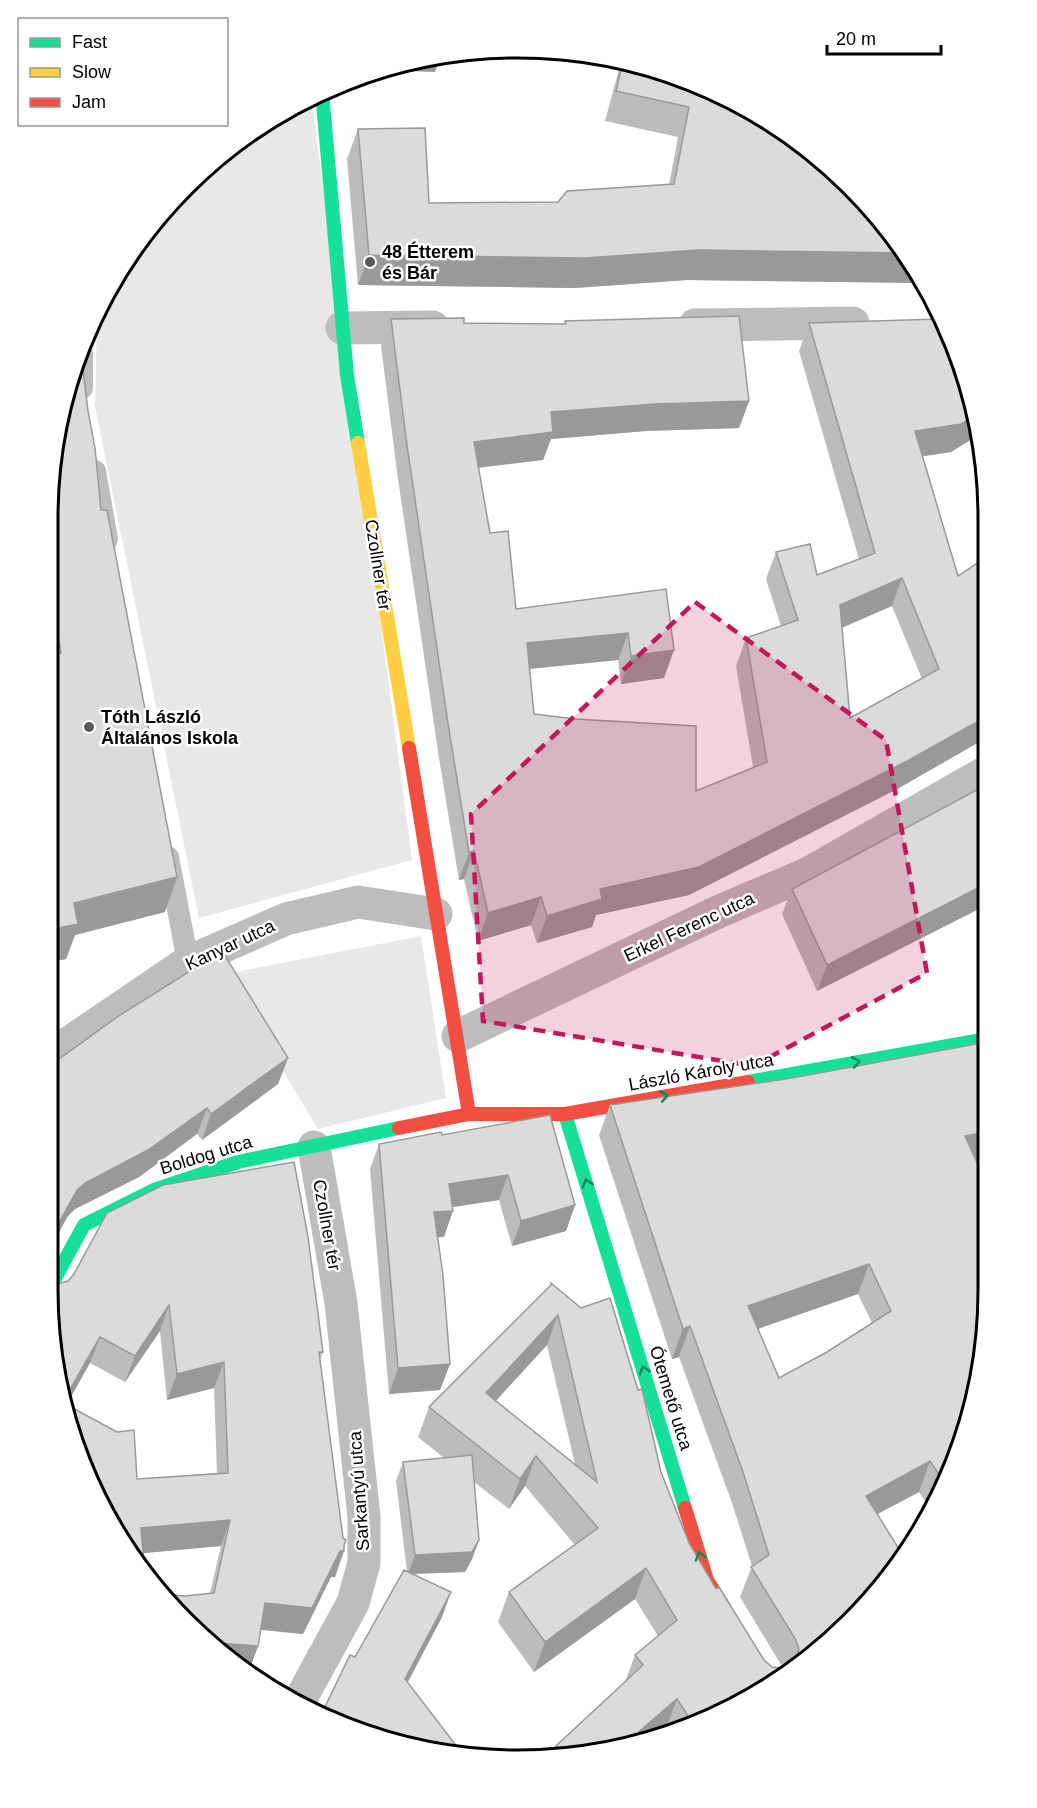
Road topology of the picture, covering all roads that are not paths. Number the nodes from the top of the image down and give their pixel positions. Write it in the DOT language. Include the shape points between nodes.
graph roads {
  1 [pos="323,102"];
  2 [pos="882,323"];
  3 [pos="666,325"];
  4 [pos="462,327"];
  5 [pos="342,328"];
  6 [pos="82,373"];
  7 [pos="83,405"];
  8 [pos="92,455"];
  9 [pos="111,559"];
  10 [pos="978,777"];
  11 [pos="164,835"];
  12 [pos="436,914"];
  13 [pos="188,962"];
  14 [pos="458,1036"];
  15 [pos="978,1042"];
  16 [pos="58,1050"];
  17 [pos="469,1114"];
  18 [pos="566,1114"];
  19 [pos="314,1146"];
  20 [pos="58,1273"];
  21 [pos="341,1303"];
  22 [pos="732,1620"];
  23 [pos="302,1695"];
  1 -- 5 [label="street, Czollner tér"];
  2 -- 3 [label="street"];
  4 -- 5 [label="street"];
  5 -- 12 [label="street, Czollner tér" via="346,375"];
  6 -- 7 [label="lane"];
  8 -- 9 [label="lane"];
  10 -- 14 [label="street, Erkel Ferenc utca" via="807,874 720,911"];
  11 -- 13 [label="lane"];
  12 -- 13 [label="street, Kanyar utca" via="358,902 286,919"];
  12 -- 14 [label="street, Czollner tér"];
  13 -- 16 [label="street, Kanyar utca"];
  14 -- 17 [label="street"];
  18 -- 15 [label="street, László Károly utca, one-way"];
  17 -- 18 [label="street, László Károly utca"];
  17 -- 19 [label="street, László Károly utca"];
  22 -- 18 [label="street, Ótemető utca, one-way" via="707,1580"];
  19 -- 20 [label="street, Boldog utca" via="238,1162 154,1190 84,1225"];
  19 -- 21 [label="street, Czollner tér"];
  21 -- 23 [label="street, Sarkantyú utca" via="364,1517 364,1563 352,1603"];
}
